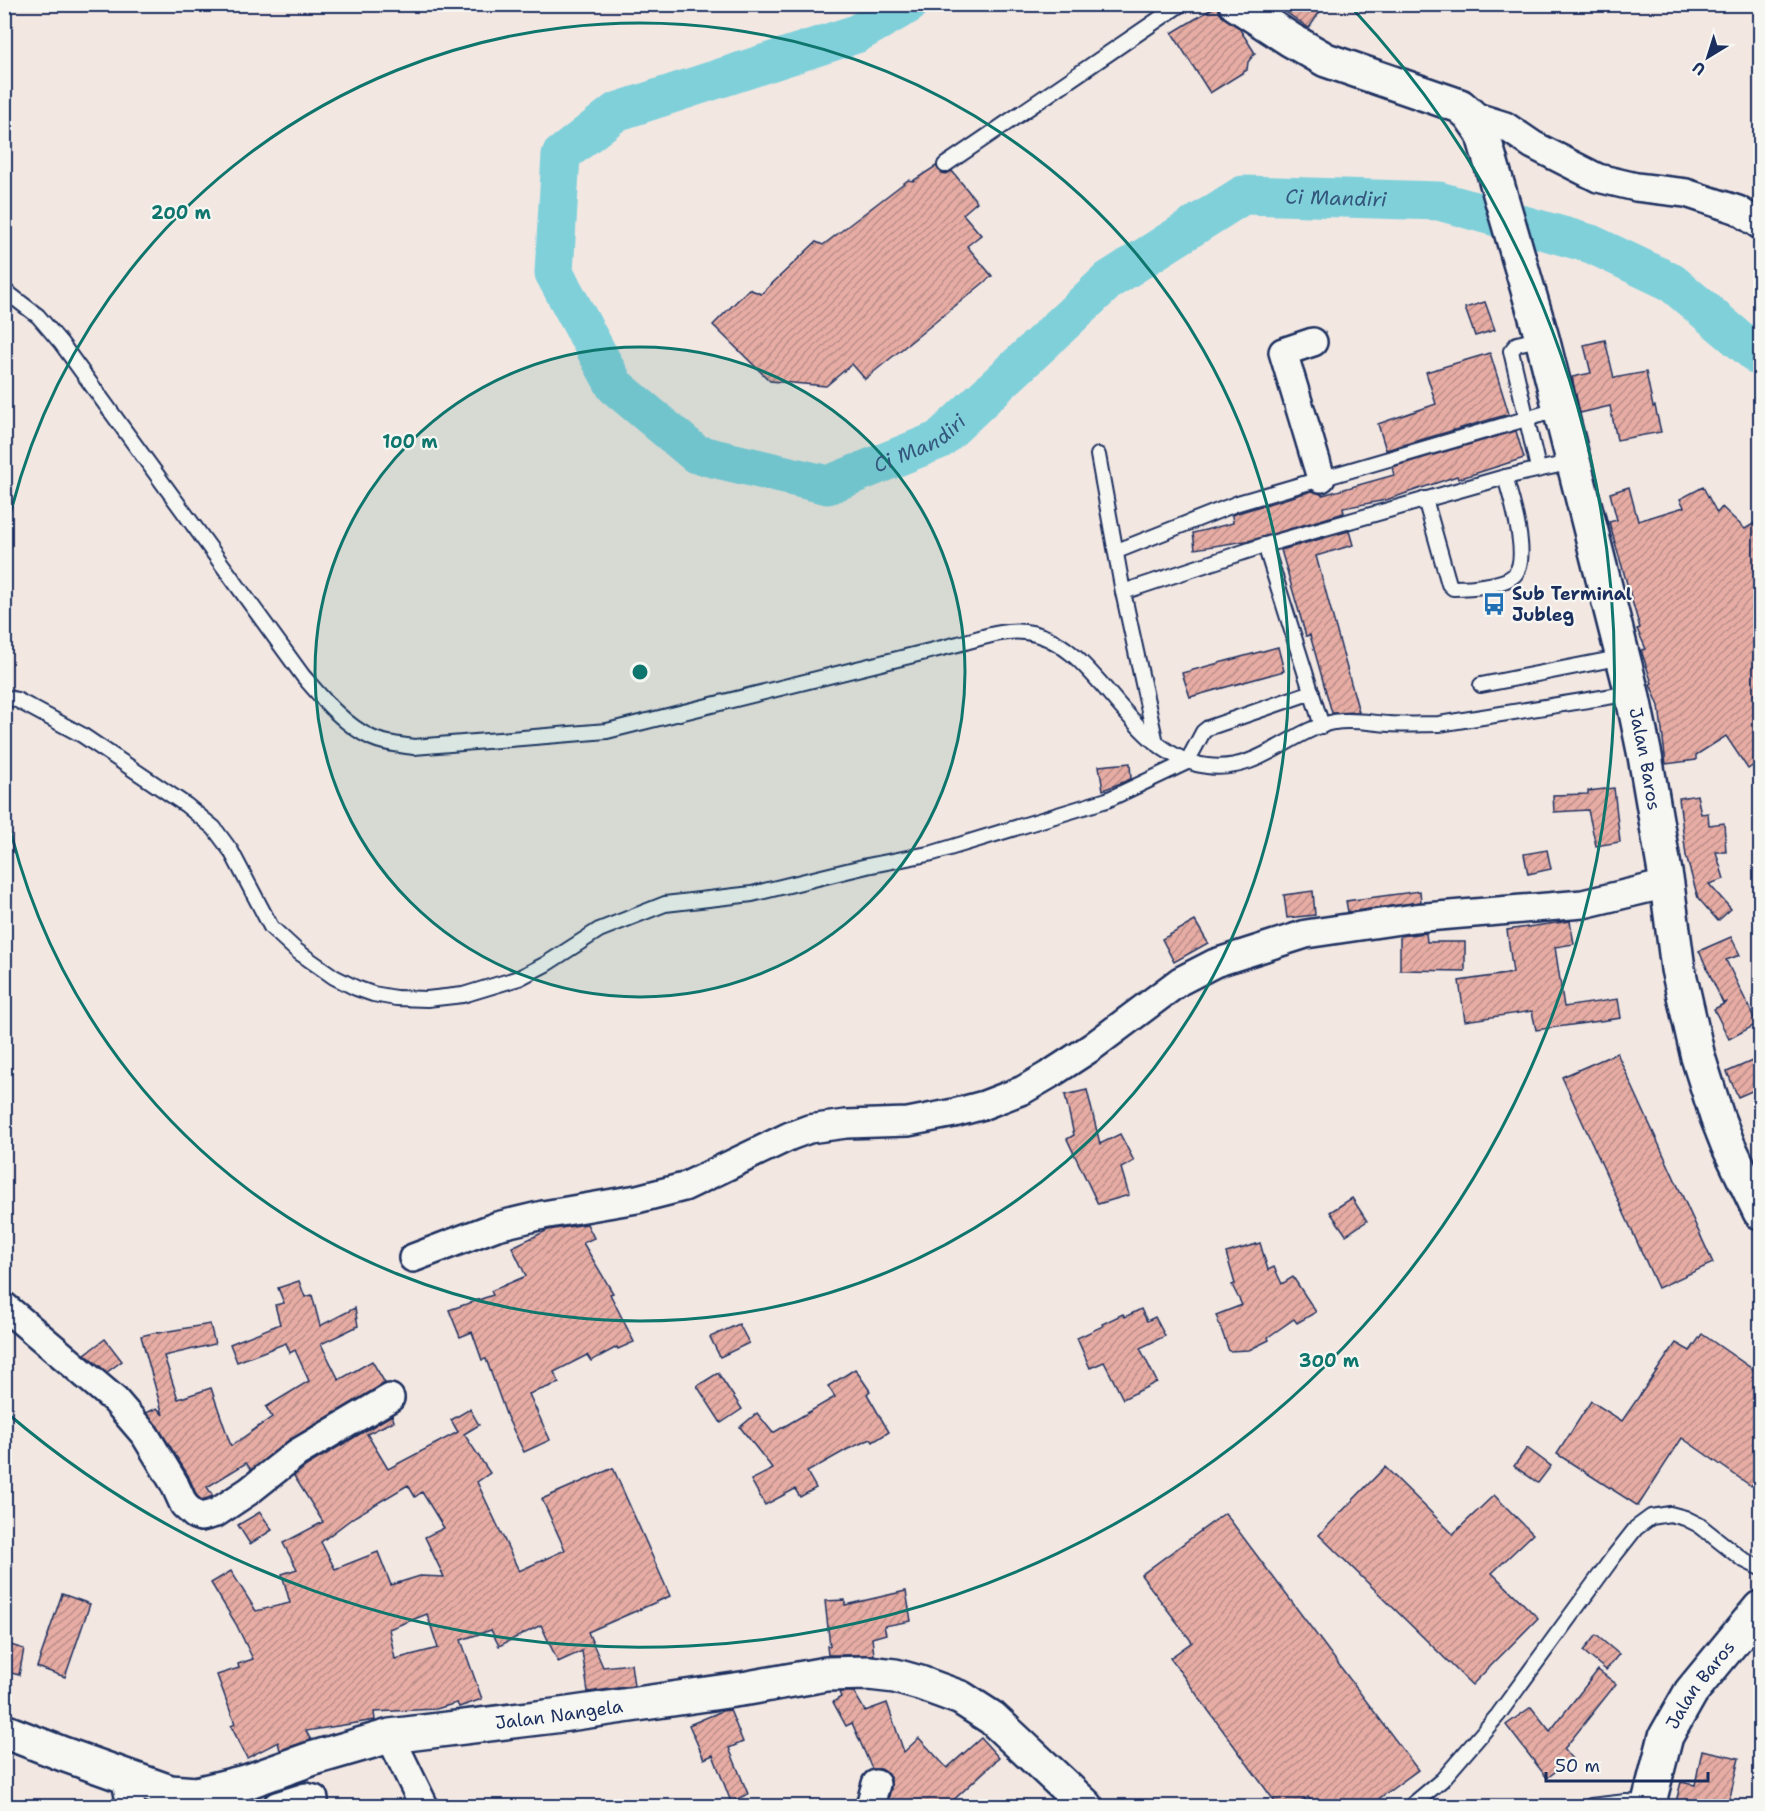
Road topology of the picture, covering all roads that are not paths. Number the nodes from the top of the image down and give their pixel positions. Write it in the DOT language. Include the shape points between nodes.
graph roads {
  1 [pos="1180,4"];
  2 [pos="1236,4"];
  3 [pos="1470,115"];
  4 [pos="945,165"];
  5 [pos="1761,225"];
  6 [pos="4,290"];
  7 [pos="1542,338"];
  8 [pos="1313,342"];
  9 [pos="1560,410"];
  10 [pos="1527,419"];
  11 [pos="1098,454"];
  12 [pos="1573,462"];
  13 [pos="1538,468"];
  14 [pos="1505,477"];
  15 [pos="1321,478"];
  16 [pos="1425,499"];
  17 [pos="1265,545"];
  18 [pos="1117,551"];
  19 [pos="1123,592"];
  20 [pos="1623,657"];
  21 [pos="1481,685"];
  22 [pos="1312,692"];
  23 [pos="1632,693"];
  24 [pos="4,697"];
  25 [pos="1322,726"];
  26 [pos="1156,743"];
  27 [pos="1187,762"];
  28 [pos="1667,884"];
  29 [pos="1761,1212"];
  30 [pos="413,1258"];
  31 [pos="4,1306"];
  32 [pos="390,1398"];
  33 [pos="1761,1568"];
  34 [pos="1761,1608"];
  35 [pos="4,1731"];
  36 [pos="390,1736"];
  37 [pos="128,1791"];
  38 [pos="314,1799"];
  39 [pos="191,1800"];
  40 [pos="1648,1805"];
  41 [pos="278,1806"];
  42 [pos="424,1806"];
  43 [pos="1086,1806"];
  44 [pos="1411,1806"];
  45 [pos="1591,1806"];
  1 -- 4 [label="lane"];
  2 -- 3 [label="main road" via="1326,60 1441,98"];
  3 -- 5 [label="street" via="1505,126 1598,178 1686,193 1738,210"];
  3 -- 7 [label="main road, Jalan Baros" via="1487,145"];
  6 -- 26 [label="lane" via="38,316 61,343 303,676 342,717 372,738 414,747 607,731 958,644 1023,632 1043,635 1072,655"];
  7 -- 9 [label="main road, Jalan Baros"];
  7 -- 10 [label="lane" via="1517,344 1510,351"];
  8 -- 15 [label="street" via="1283,352"];
  9 -- 10 [label="lane"];
  9 -- 12 [label="main road, Jalan Baros"];
  10 -- 13 [label="lane"];
  10 -- 15 [label="lane"];
  11 -- 18 [label="lane"];
  12 -- 13 [label="lane"];
  12 -- 20 [label="main road, Jalan Baros"];
  13 -- 14 [label="lane"];
  14 -- 16 [label="lane"];
  14 -- 16 [label="lane" via="1518,522 1519,566 1510,579 1485,586 1453,588 1449,584"];
  15 -- 18 [label="lane" via="1238,503"];
  16 -- 17 [label="lane"];
  17 -- 19 [label="lane"];
  17 -- 22 [label="lane"];
  18 -- 19 [label="lane"];
  19 -- 26 [label="lane"];
  20 -- 21 [label="lane"];
  20 -- 23 [label="main road, Jalan Baros"];
  22 -- 25 [label="lane"];
  22 -- 27 [label="lane" via="1208,728"];
  23 -- 25 [label="lane" via="1439,724 1353,721"];
  23 -- 28 [label="main road, Jalan Baros"];
  24 -- 27 [label="lane" via="82,735 186,805 214,828 231,851 271,927 288,944 334,977 373,994 396,998 463,995 494,987 546,964 599,930 665,904 752,894 933,853 1107,800"];
  25 -- 27 [label="lane" via="1238,765"];
  26 -- 27 [label="lane"];
  28 -- 29 [label="main road, Jalan Baros" via="1678,969 1698,1057 1728,1145"];
  28 -- 30 [label="street" via="1582,903 1414,918 1306,934 1215,963 1180,981 1052,1073 1023,1090 984,1105 908,1122 809,1129 684,1187 497,1226"];
  31 -- 32 [label="street" via="115,1400 145,1435 184,1505 201,1517 216,1513 297,1453"];
  33 -- 44 [label="lane" via="1685,1518 1660,1514 1644,1521 1498,1715 1442,1780"];
  34 -- 40 [label="main road, Jalan Baros" via="1691,1692 1666,1736"];
  35 -- 37 [label="main road, Jalan Nangela"];
  36 -- 39 [label="main road, Jalan Nangela"];
  36 -- 42 [label="street"];
  36 -- 43 [label="main road, Jalan Nangela" via="554,1716 825,1674 869,1673 895,1676 961,1698 992,1718"];
  37 -- 39 [label="main road, Jalan Nangela" via="170,1792"];
  38 -- 41 [label="street" via="306,1797"];
  40 -- 45 [label="lane" via="1626,1802"];
}
